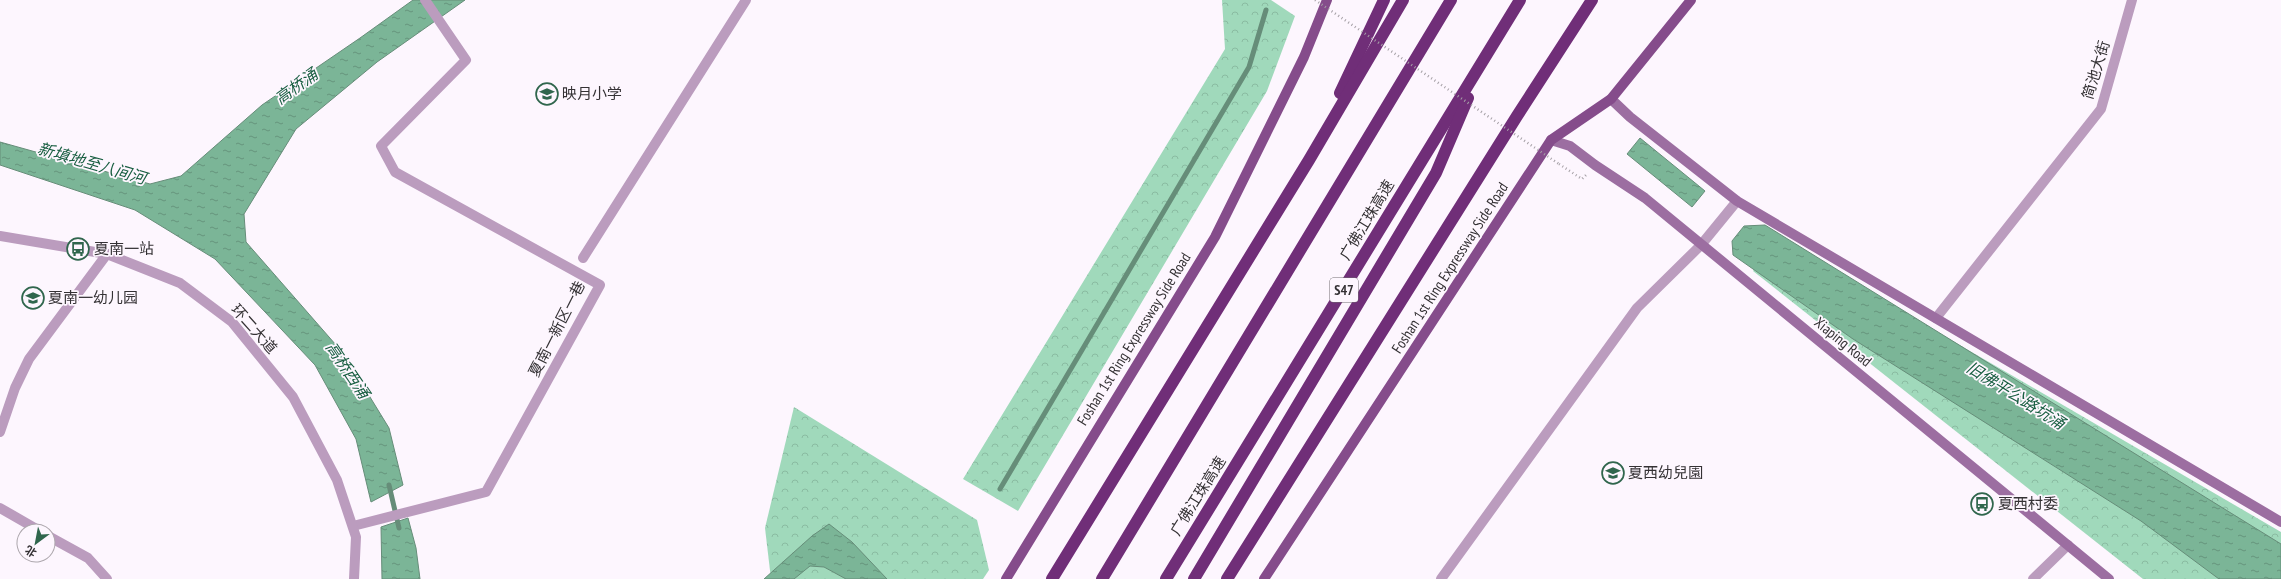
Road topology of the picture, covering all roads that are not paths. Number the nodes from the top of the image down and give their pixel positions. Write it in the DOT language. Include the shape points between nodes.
graph roads {
  1 [pos="426,0"];
  2 [pos="746,0"];
  3 [pos="1327,0"];
  4 [pos="1384,0"];
  5 [pos="1403,0"];
  6 [pos="1451,0"];
  7 [pos="1520,0"];
  8 [pos="1592,0"];
  9 [pos="1691,0"];
  10 [pos="2132,0"];
  11 [pos="1487,54"];
  12 [pos="1611,99"];
  13 [pos="1551,140"];
  14 [pos="1309,160"];
  15 [pos="1737,201"];
  16 [pos="0,236"];
  17 [pos="1701,245"];
  18 [pos="108,254"];
  19 [pos="583,258"];
  20 [pos="1936,318"];
  21 [pos="0,432"];
  22 [pos="0,508"];
  23 [pos="2281,522"];
  24 [pos="26,523"];
  25 [pos="353,526"];
  26 [pos="56,540"];
  27 [pos="2068,545"];
  28 [pos="107,579"];
  29 [pos="354,579"];
  30 [pos="1006,579"];
  31 [pos="1052,579"];
  32 [pos="1102,579"];
  33 [pos="1166,579"];
  34 [pos="1194,579"];
  35 [pos="1227,579"];
  36 [pos="1264,579"];
  37 [pos="1441,579"];
  38 [pos="2033,579"];
  39 [pos="2109,579"];
  1 -- 25 [label="street, 夏南一新区一巷" via="466,60 381,146 395,172 600,285 486,492"];
  2 -- 19 [label="street"];
  3 -- 30 [label="main road, Foshan 1st Ring Expressway Side Road" via="1304,57 1215,238"];
  4 -- 14 [label="highway"];
  5 -- 14 [label="highway"];
  6 -- 32 [label="highway"];
  7 -- 11 [label="highway, 广佛江珠高速 / S47"];
  8 -- 35 [label="highway"];
  9 -- 12 [label="main road, Foshan 1st Ring Expressway Side Road"];
  10 -- 20 [label="street, 简池大街" via="2101,109 2073,141"];
  11 -- 33 [label="highway, 广佛江珠高速 / S47"];
  11 -- 34 [label="highway" via="1436,173"];
  12 -- 13 [label="main road, Foshan 1st Ring Expressway Side Road"];
  12 -- 15 [label="main road" via="1630,117"];
  13 -- 17 [label="main road, Xiaping Road" via="1570,146 1645,198"];
  13 -- 36 [label="main road, Foshan 1st Ring Expressway Side Road"];
  14 -- 31 [label="highway"];
  15 -- 17 [label="street"];
  15 -- 20 [label="main road"];
  16 -- 18 [label="street, 环二大道"];
  17 -- 27 [label="main road, Xiaping Road"];
  17 -- 37 [label="street" via="1637,308"];
  18 -- 21 [label="street" via="29,359 15,388"];
  18 -- 25 [label="street, 环二大道" via="180,283 232,322 293,397 337,480"];
  20 -- 23 [label="main road"];
  22 -- 24 [label="street"];
  25 -- 29 [label="street, 环二大道" via="356,537"];
  26 -- 28 [label="street" via="88,558"];
  27 -- 38 [label="street"];
  27 -- 39 [label="main road, Xiaping Road"];
}
